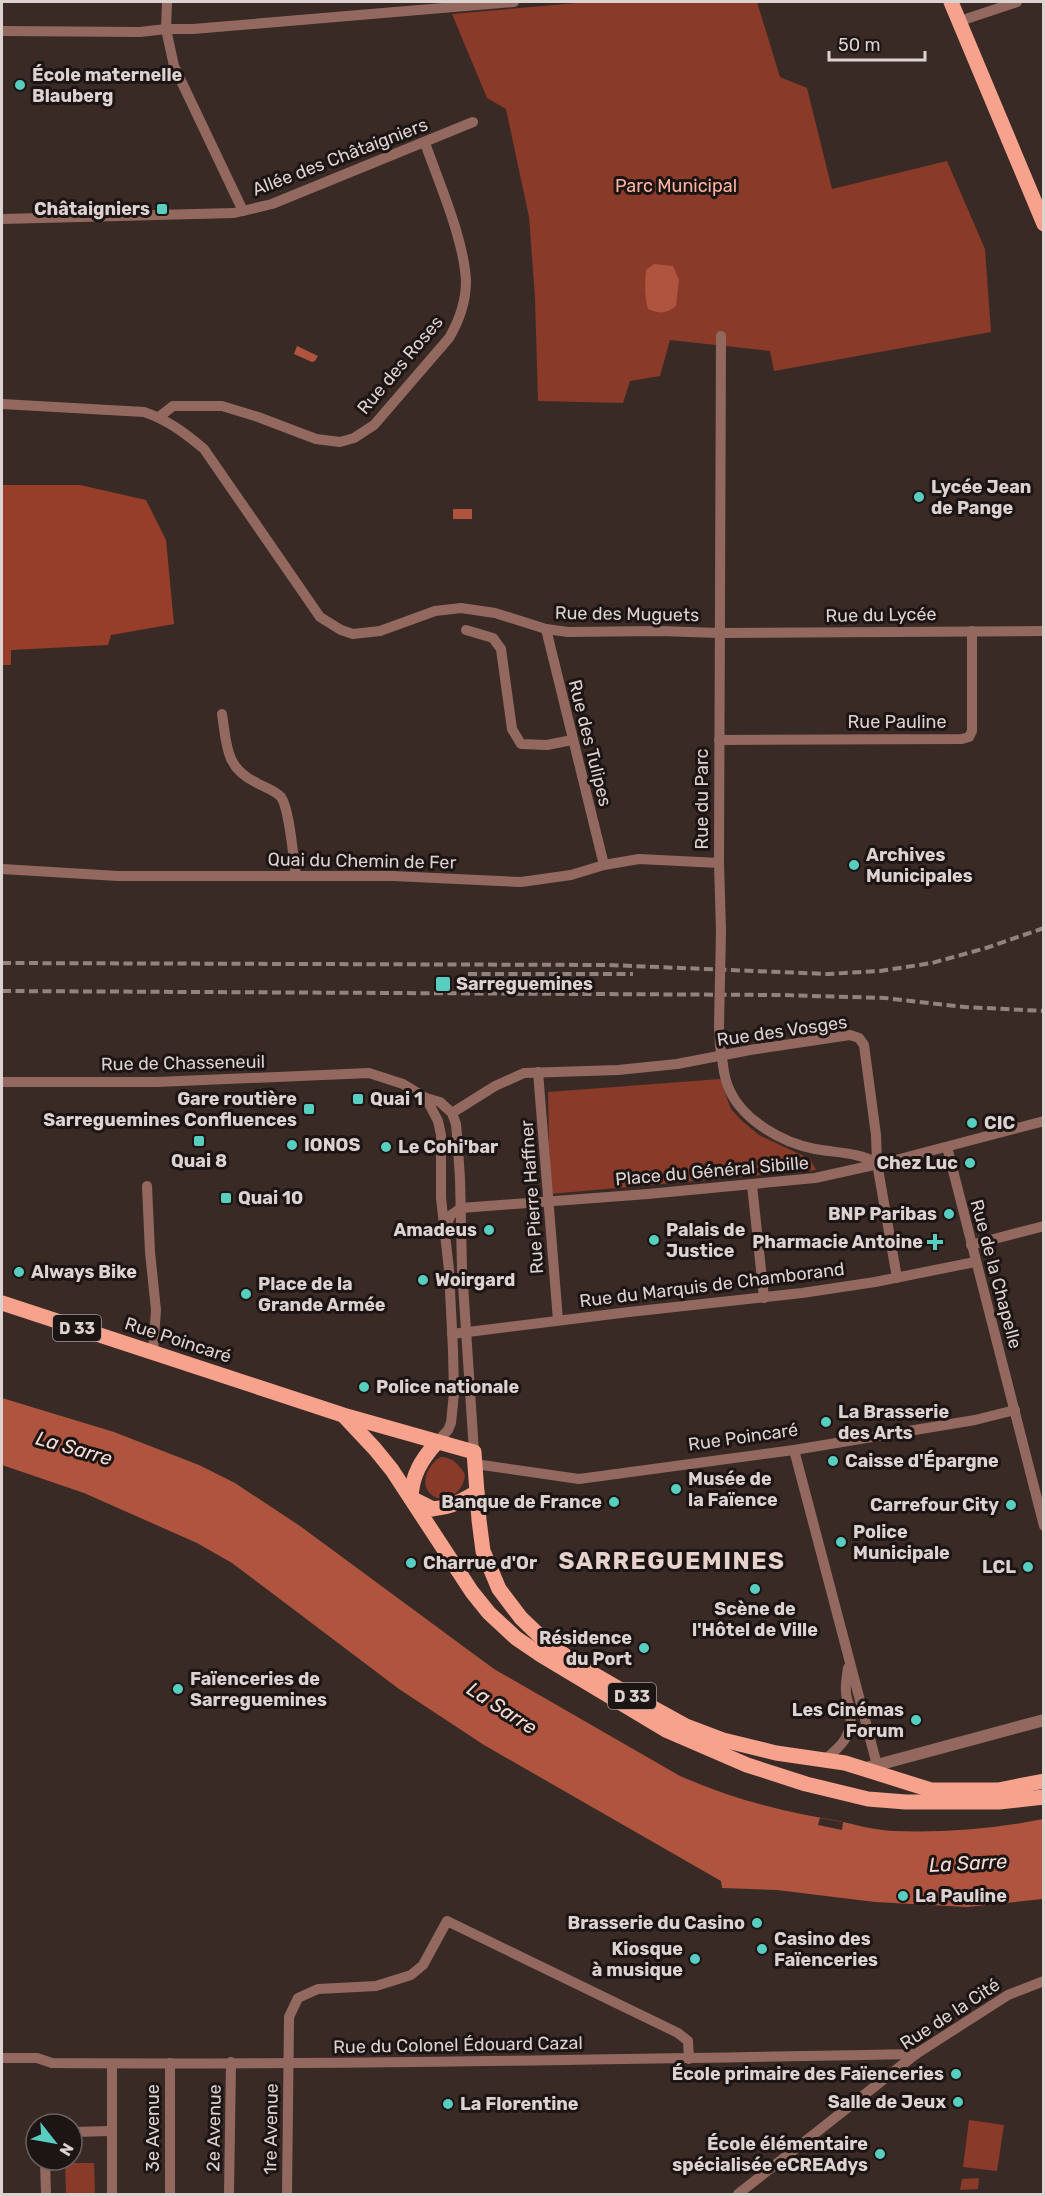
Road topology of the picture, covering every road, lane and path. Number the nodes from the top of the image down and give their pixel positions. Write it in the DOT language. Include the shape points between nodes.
graph roads {
  1 [pos="167,2"];
  2 [pos="514,2"];
  3 [pos="951,2"];
  4 [pos="1017,2"];
  5 [pos="407,6"];
  6 [pos="960,21"];
  7 [pos="166,28"];
  8 [pos="2,31"];
  9 [pos="473,122"];
  10 [pos="425,143"];
  11 [pos="243,211"];
  12 [pos="2,219"];
  13 [pos="1044,224"];
  14 [pos="721,336"];
  15 [pos="2,404"];
  16 [pos="159,417"];
  17 [pos="546,629"];
  18 [pos="466,630"];
  19 [pos="972,631"];
  20 [pos="1044,631"];
  21 [pos="719,633"];
  22 [pos="222,714"];
  23 [pos="572,740"];
  24 [pos="719,740"];
  25 [pos="719,863"];
  26 [pos="604,865"];
  27 [pos="2,869"];
  28 [pos="296,875"];
  29 [pos="537,1072"];
  30 [pos="2,1082"];
  31 [pos="426,1098"];
  32 [pos="452,1113"];
  33 [pos="1044,1120"];
  34 [pos="947,1147"];
  35 [pos="878,1163"];
  36 [pos="752,1185"];
  37 [pos="147,1186"];
  38 [pos="549,1201"];
  39 [pos="460,1208"];
  40 [pos="1044,1226"];
  41 [pos="446,1227"];
  42 [pos="971,1245"];
  43 [pos="975,1262"];
  44 [pos="897,1278"];
  45 [pos="764,1298"];
  46 [pos="2,1303"];
  47 [pos="558,1320"];
  48 [pos="466,1333"];
  49 [pos="452,1334"];
  50 [pos="153,1352"];
  51 [pos="1015,1410"];
  52 [pos="343,1415"];
  53 [pos="437,1442"];
  54 [pos="794,1450"];
  55 [pos="474,1458"];
  56 [pos="416,1473"];
  57 [pos="401,1484"];
  58 [pos="477,1492"];
  59 [pos="420,1505"];
  60 [pos="1044,1526"];
  61 [pos="848,1659"];
  62 [pos="847,1677"];
  63 [pos="1044,1720"];
  64 [pos="824,1760"];
  65 [pos="876,1772"];
  66 [pos="1044,1781"];
  67 [pos="1044,1797"];
  68 [pos="1044,1981"];
  69 [pos="916,2054"];
  70 [pos="2,2058"];
  71 [pos="689,2059"];
  72 [pos="231,2062"];
  73 [pos="170,2063"];
  74 [pos="288,2063"];
  75 [pos="112,2064"];
  76 [pos="84,2132"];
  77 [pos="112,2132"];
  78 [pos="45,2172"];
  79 [pos="46,2194"];
  80 [pos="112,2194"];
  81 [pos="170,2194"];
  82 [pos="229,2194"];
  83 [pos="287,2194"];
  84 [pos="738,2194"];
  1 -- 7 [label="street"];
  2 -- 5 [label="street"];
  3 -- 6 [label="main road"];
  4 -- 6 [label="street"];
  5 -- 7 [label="street" via="193,29"];
  6 -- 13 [label="main road"];
  7 -- 8 [label="street" via="140,32"];
  7 -- 11 [label="street" via="174,66"];
  9 -- 10 [label="street, Allée des Châtaigniers"];
  10 -- 11 [label="street, Allée des Châtaigniers" via="272,204"];
  10 -- 16 [label="street, Rue des Roses" via="456,232 464,266 465,297 449,338 374,425 354,438 329,442 222,406 173,406"];
  11 -- 12 [label="street, Allée des Châtaigniers"];
  14 -- 21 [label="street, Rue du Parc"];
  15 -- 16 [label="street" via="144,412"];
  16 -- 17 [label="street, Rue des Muguets" via="180,428 204,449 320,617 330,625 353,634 380,631 435,611 461,608 495,613"];
  17 -- 21 [label="street, Rue des Muguets"];
  17 -- 23 [label="street, Rue des Tulipes"];
  18 -- 23 [label="street" via="493,638 501,649 512,729 522,744"];
  19 -- 20 [label="street, Rue du Lycée"];
  19 -- 21 [label="street, Rue du Lycée"];
  19 -- 24 [label="street, Rue Pauline" via="969,737"];
  21 -- 24 [label="street, Rue du Parc"];
  22 -- 28 [label="street" via="235,770 281,797"];
  23 -- 26 [label="street, Rue des Tulipes"];
  24 -- 25 [label="street, Rue du Parc"];
  25 -- 26 [label="street, Quai du Chemin de Fer" via="639,859"];
  25 -- 35 [label="street, Rue du Parc, bridge" via="719,1026 731,1094 772,1133 803,1147 855,1154"];
  26 -- 28 [label="street, Quai du Chemin de Fer" via="571,875 521,882"];
  27 -- 28 [label="street, Quai du Chemin de Fer" via="118,876"];
  29 -- 32 [label="street, Rue des Vosges" via="510,1078"];
  29 -- 35 [label="street, Rue des Vosges" via="626,1070 677,1064 850,1035 864,1045"];
  29 -- 38 [label="street, Rue Pierre Haffner"];
  30 -- 31 [label="street, Rue de Chasseneuil" via="157,1082 366,1073 403,1084"];
  31 -- 32 [label="street, Rue de Chasseneuil" via="440,1102"];
  31 -- 41 [label="street" via="441,1135 441,1198"];
  32 -- 39 [label="street" via="456,1124"];
  33 -- 34 [label="street, Place du Général Sibille"];
  34 -- 35 [label="street, Place du Général Sibille"];
  34 -- 42 [label="street, Rue de la Chapelle"];
  35 -- 36 [label="street, Place du Général Sibille" via="815,1178"];
  35 -- 44 [label="street, Rue des Vosges"];
  36 -- 38 [label="street, Place du Général Sibille"];
  36 -- 45 [label="street"];
  37 -- 50 [label="street" via="156,1310"];
  38 -- 39 [label="street, Place du Général Sibille"];
  38 -- 47 [label="street, Rue Pierre Haffner"];
  39 -- 41 [label="street" via="451,1215"];
  39 -- 48 [label="street"];
  40 -- 42 [label="street"];
  41 -- 49 [label="street"];
  42 -- 43 [label="street, Rue de la Chapelle"];
  43 -- 44 [label="street, Rue du Marquis de Chamborand"];
  43 -- 51 [label="street, Rue de la Chapelle"];
  44 -- 45 [label="street, Rue du Marquis de Chamborand"];
  45 -- 47 [label="street, Rue du Marquis de Chamborand"];
  46 -- 50 [label="main road, Rue Poincaré / D 33"];
  47 -- 48 [label="street, Rue du Marquis de Chamborand"];
  48 -- 49 [label="street, Rue du Marquis de Chamborand"];
  48 -- 55 [label="street"];
  49 -- 53 [label="street" via="451,1424"];
  50 -- 52 [label="main road, Rue Poincaré / D 33"];
  51 -- 54 [label="street, Rue Poincaré"];
  51 -- 60 [label="street, Rue de la Chapelle"];
  52 -- 53 [label="main road, Rue Poincaré / D 33"];
  52 -- 57 [label="main road, Rue Poincaré / D 33"];
  53 -- 55 [label="main road, D 33"];
  53 -- 56 [label="main road"];
  54 -- 55 [label="street, Rue Poincaré" via="579,1479"];
  54 -- 61 [label="street"];
  55 -- 58 [label="main road, D 33"];
  56 -- 57 [label="main road"];
  56 -- 59 [label="main road" via="411,1486"];
  57 -- 59 [label="main road, Rue Poincaré / D 33"];
  58 -- 59 [label="main road" via="452,1506"];
  58 -- 64 [label="main road, D 33" via="483,1551 493,1577 509,1604 547,1643 686,1725 756,1749"];
  59 -- 67 [label="main road, D 33" via="472,1592 510,1633 641,1716 693,1743 757,1769 868,1799 999,1803"];
  61 -- 62 [label="street"];
  61 -- 65 [label="street"];
  62 -- 64 [label="street" via="852,1725 842,1746"];
  62 -- 65 [label="street"];
  63 -- 65 [label="street"];
  64 -- 65 [label="main road, D 33"];
  65 -- 66 [label="main road, D 33" via="931,1790 998,1790"];
  68 -- 69 [label="street, Rue de la Cité" via="1008,1995"];
  69 -- 71 [label="street, Rue du Colonel Édouard Cazal"];
  69 -- 84 [label="street, Rue de la Cité"];
  70 -- 75 [label="street, Rue du Colonel Édouard Cazal"];
  71 -- 74 [label="street, Rue du Colonel Édouard Cazal"];
  71 -- 74 [label="street, 1re Avenue" via="688,2041 678,2033 447,1921 423,1965 411,1974 376,1986 318,1989 298,1998 289,2017"];
  72 -- 73 [label="street, Rue du Colonel Édouard Cazal"];
  72 -- 74 [label="street, Rue du Colonel Édouard Cazal"];
  72 -- 82 [label="street, 2e Avenue"];
  73 -- 75 [label="street, Rue du Colonel Édouard Cazal"];
  73 -- 81 [label="street, 3e Avenue"];
  74 -- 83 [label="street, 1re Avenue"];
  75 -- 77 [label="street"];
  76 -- 77 [label="street"];
  77 -- 80 [label="street"];
  78 -- 79 [label="street"];
}
